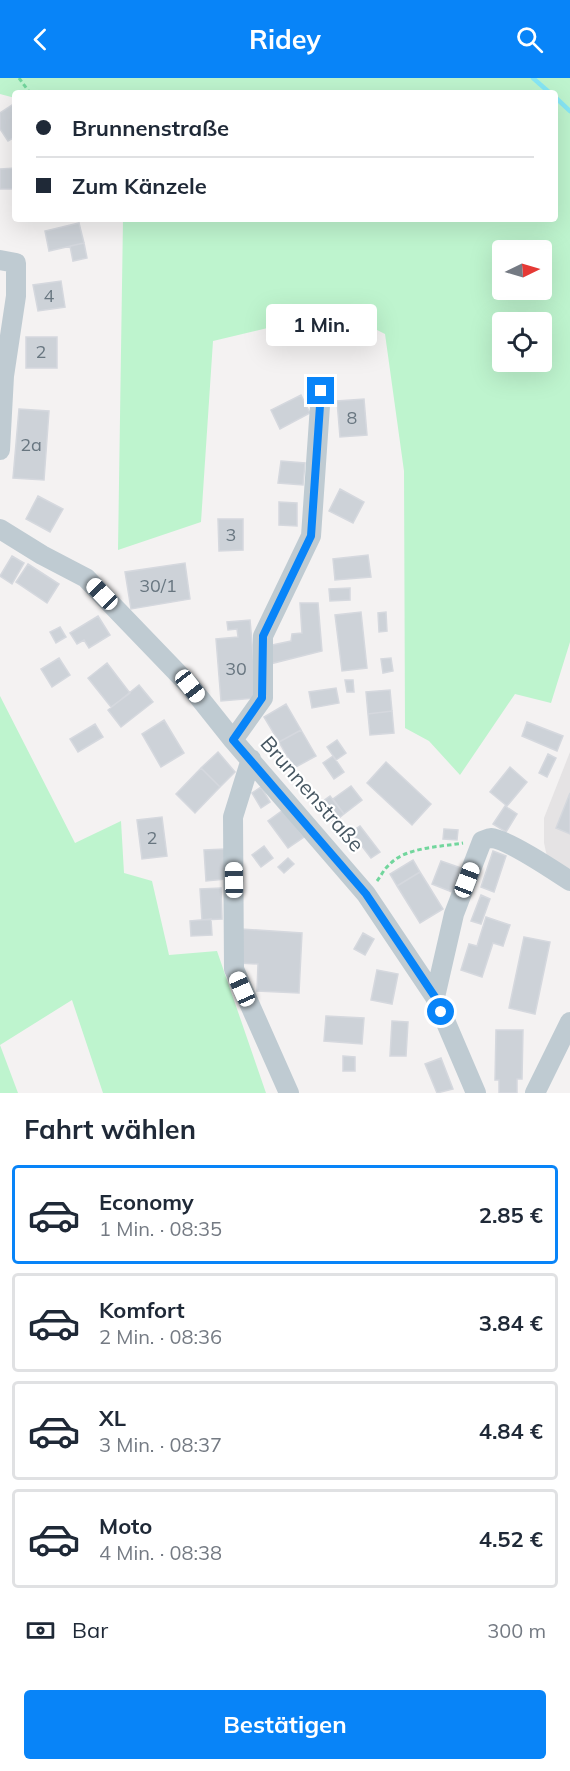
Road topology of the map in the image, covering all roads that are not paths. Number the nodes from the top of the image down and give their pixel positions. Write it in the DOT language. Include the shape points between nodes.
graph roads {
  1 [pos="0,260"];
  2 [pos="2,377"];
  3 [pos="321,391"];
  4 [pos="0,450"];
  5 [pos="0,529"];
  6 [pos="233,740"];
  7 [pos="251,759"];
  8 [pos="570,881"];
  9 [pos="435,997"];
  10 [pos="570,1022"];
  11 [pos="289,1093"];
  12 [pos="476,1093"];
  13 [pos="535,1093"];
  1 -- 2 [label="street" via="16,264 16,296"];
  2 -- 4 [label="street"];
  3 -- 6 [label="street" via="311,536 263,636 262,698"];
  5 -- 6 [label="street, Brunnenstraße" via="86,578 190,686"];
  6 -- 7 [label="street, Brunnenstraße"];
  7 -- 9 [label="street, Brunnenstraße" via="366,894"];
  7 -- 11 [label="street" via="233,817 234,969"];
  8 -- 9 [label="street" via="505,843 491,838 482,841 454,914"];
  9 -- 12 [label="street, Brunnenstraße"];
  10 -- 13 [label="street"];
}
